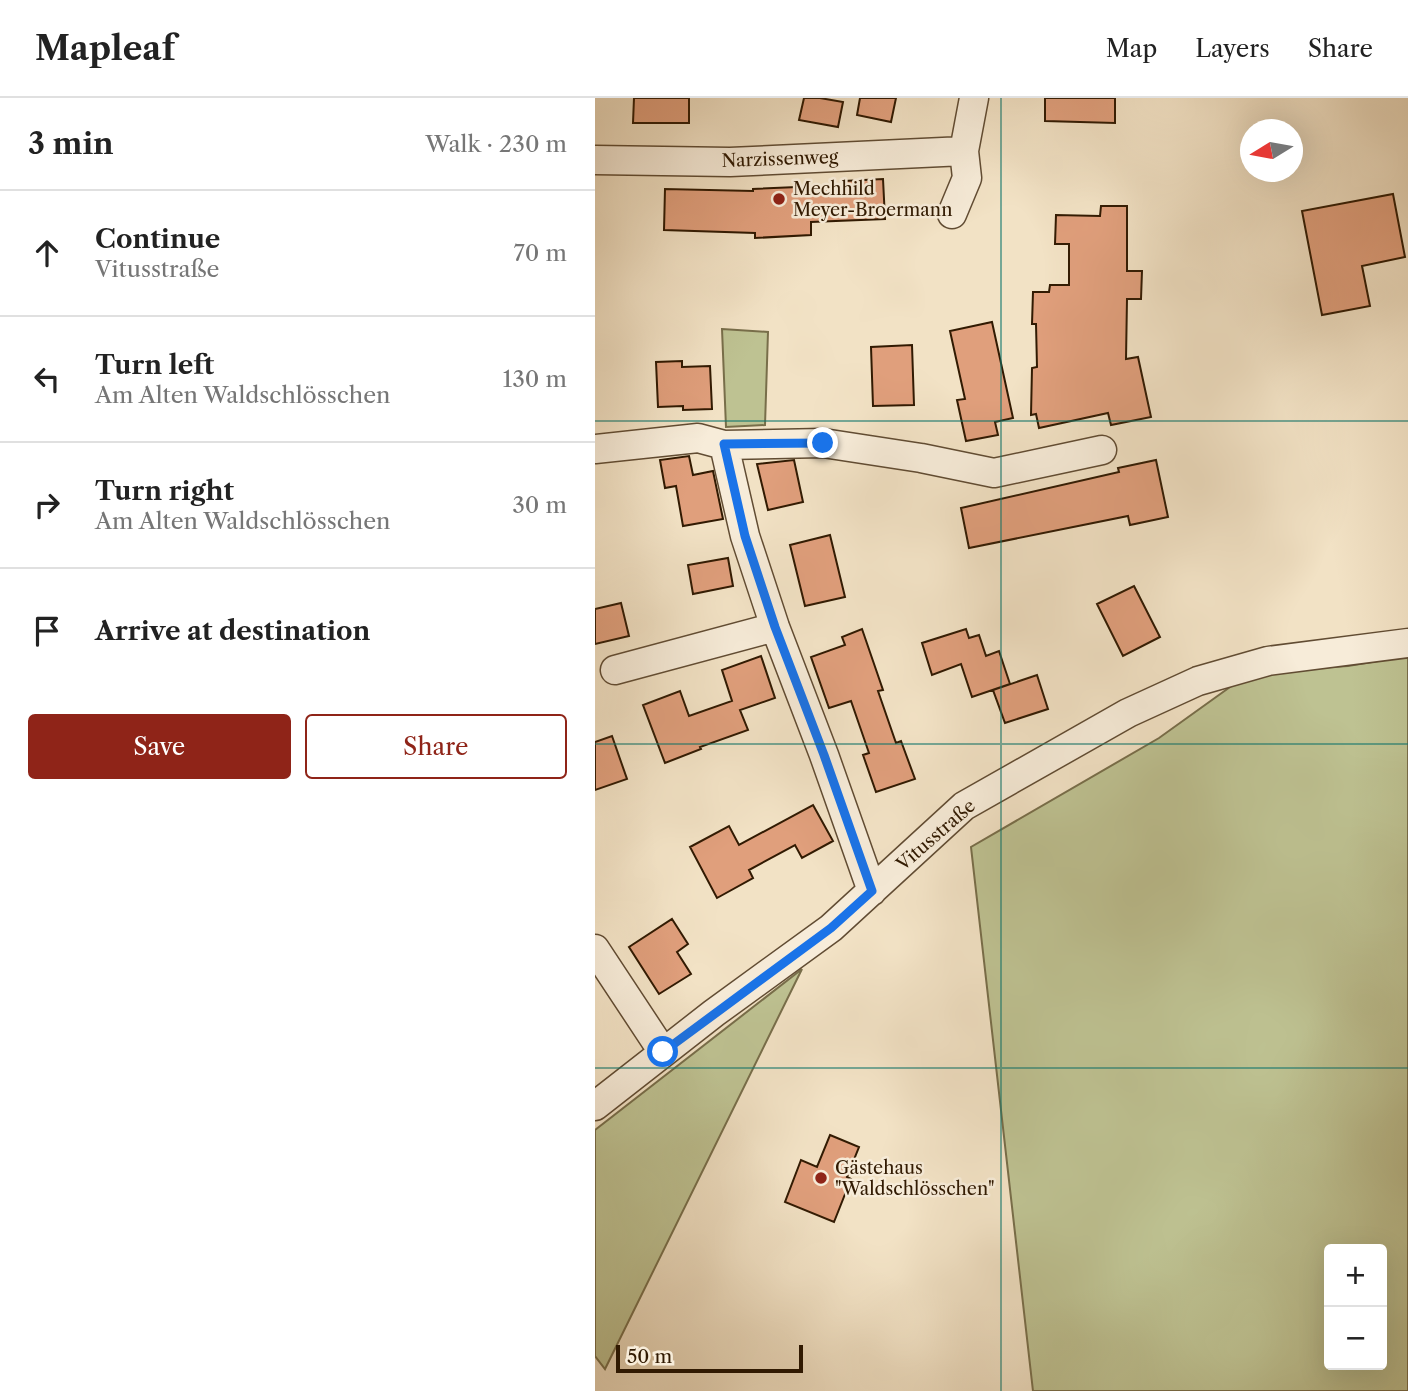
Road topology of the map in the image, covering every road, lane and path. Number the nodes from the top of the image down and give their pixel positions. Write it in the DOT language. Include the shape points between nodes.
graph roads {
  1 [pos="974,98"];
  2 [pos="964,151"];
  3 [pos="595,160"];
  4 [pos="952,214"];
  5 [pos="724,444"];
  6 [pos="595,449"];
  7 [pos="1102,450"];
  8 [pos="775,627"];
  9 [pos="1408,643"];
  10 [pos="615,670"];
  11 [pos="872,891"];
  12 [pos="595,949"];
  13 [pos="663,1052"];
  14 [pos="595,1106"];
  1 -- 2 [label="street"];
  2 -- 3 [label="street, Narzissenweg" via="730,162"];
  2 -- 4 [label="street" via="967,178"];
  5 -- 6 [label="street" via="698,438"];
  5 -- 7 [label="street" via="823,443 994,473"];
  5 -- 8 [label="street" via="745,536"];
  8 -- 10 [label="street"];
  8 -- 11 [label="street"];
  9 -- 11 [label="street, Vitusstraße" via="1268,662 1198,681 1128,713 964,806"];
  11 -- 13 [label="street, Vitusstraße" via="831,928"];
  12 -- 13 [label="street"];
  13 -- 14 [label="street, Vitusstraße"];
}
